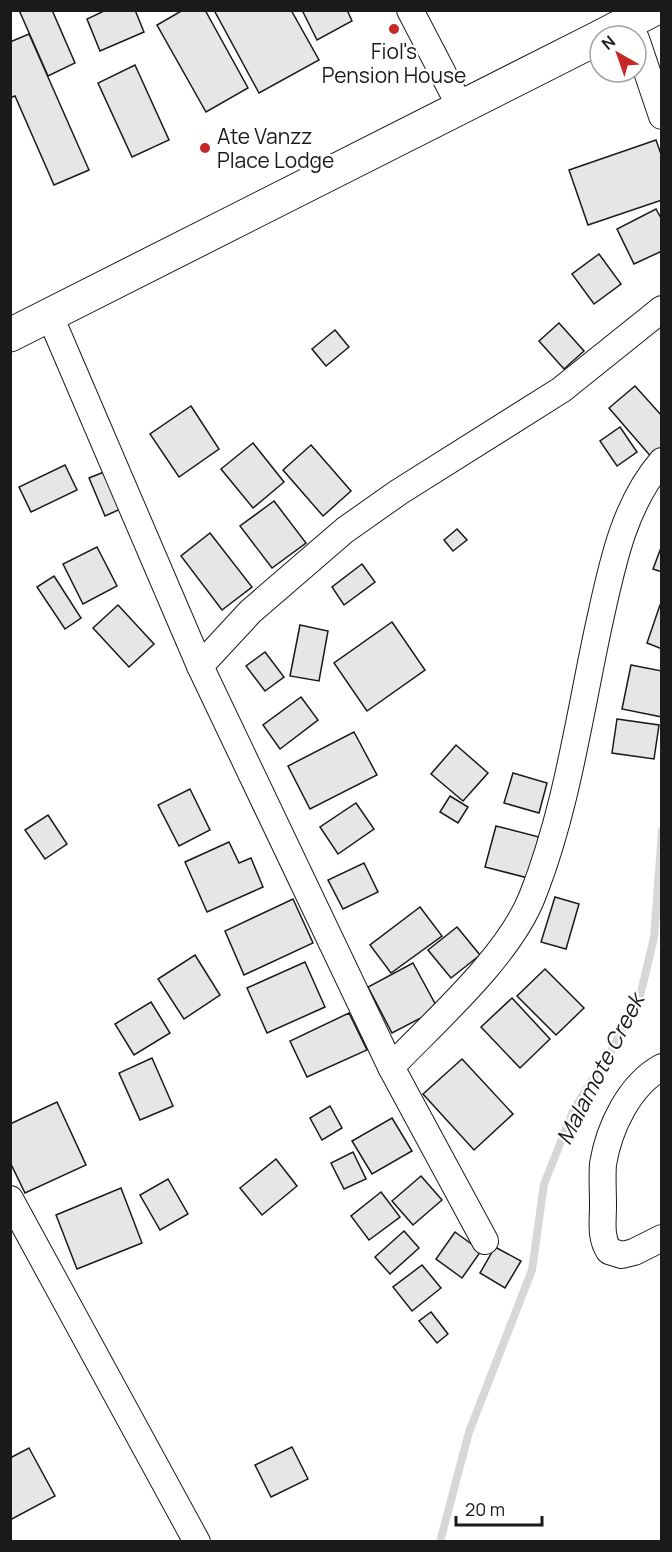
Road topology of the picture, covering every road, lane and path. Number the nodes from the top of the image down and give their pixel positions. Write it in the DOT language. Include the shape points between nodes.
graph roads {
  1 [pos="410,10"];
  2 [pos="588,43"];
  3 [pos="648,64"];
  4 [pos="461,108"];
  5 [pos="662,116"];
  6 [pos="662,309"];
  7 [pos="50,316"];
  8 [pos="10,335"];
  9 [pos="662,461"];
  10 [pos="200,666"];
  11 [pos="391,1067"];
  12 [pos="662,1067"];
  13 [pos="10,1199"];
  14 [pos="662,1238"];
  15 [pos="485,1241"];
  16 [pos="197,1542"];
  1 -- 4 [label="street"];
  2 -- 4 [label="highway"];
  3 -- 5 [label="street"];
  4 -- 7 [label="highway"];
  6 -- 10 [label="street" via="561,390 345,530 250,612"];
  7 -- 8 [label="highway"];
  7 -- 10 [label="street"];
  9 -- 11 [label="street" via="634,502 618,551 563,791 531,898 511,935 483,969"];
  10 -- 11 [label="street"];
  11 -- 15 [label="street"];
  12 -- 14 [label="street" via="640,1084 623,1108 603,1165 605,1245 614,1254 634,1252"];
  13 -- 16 [label="street"];
}
